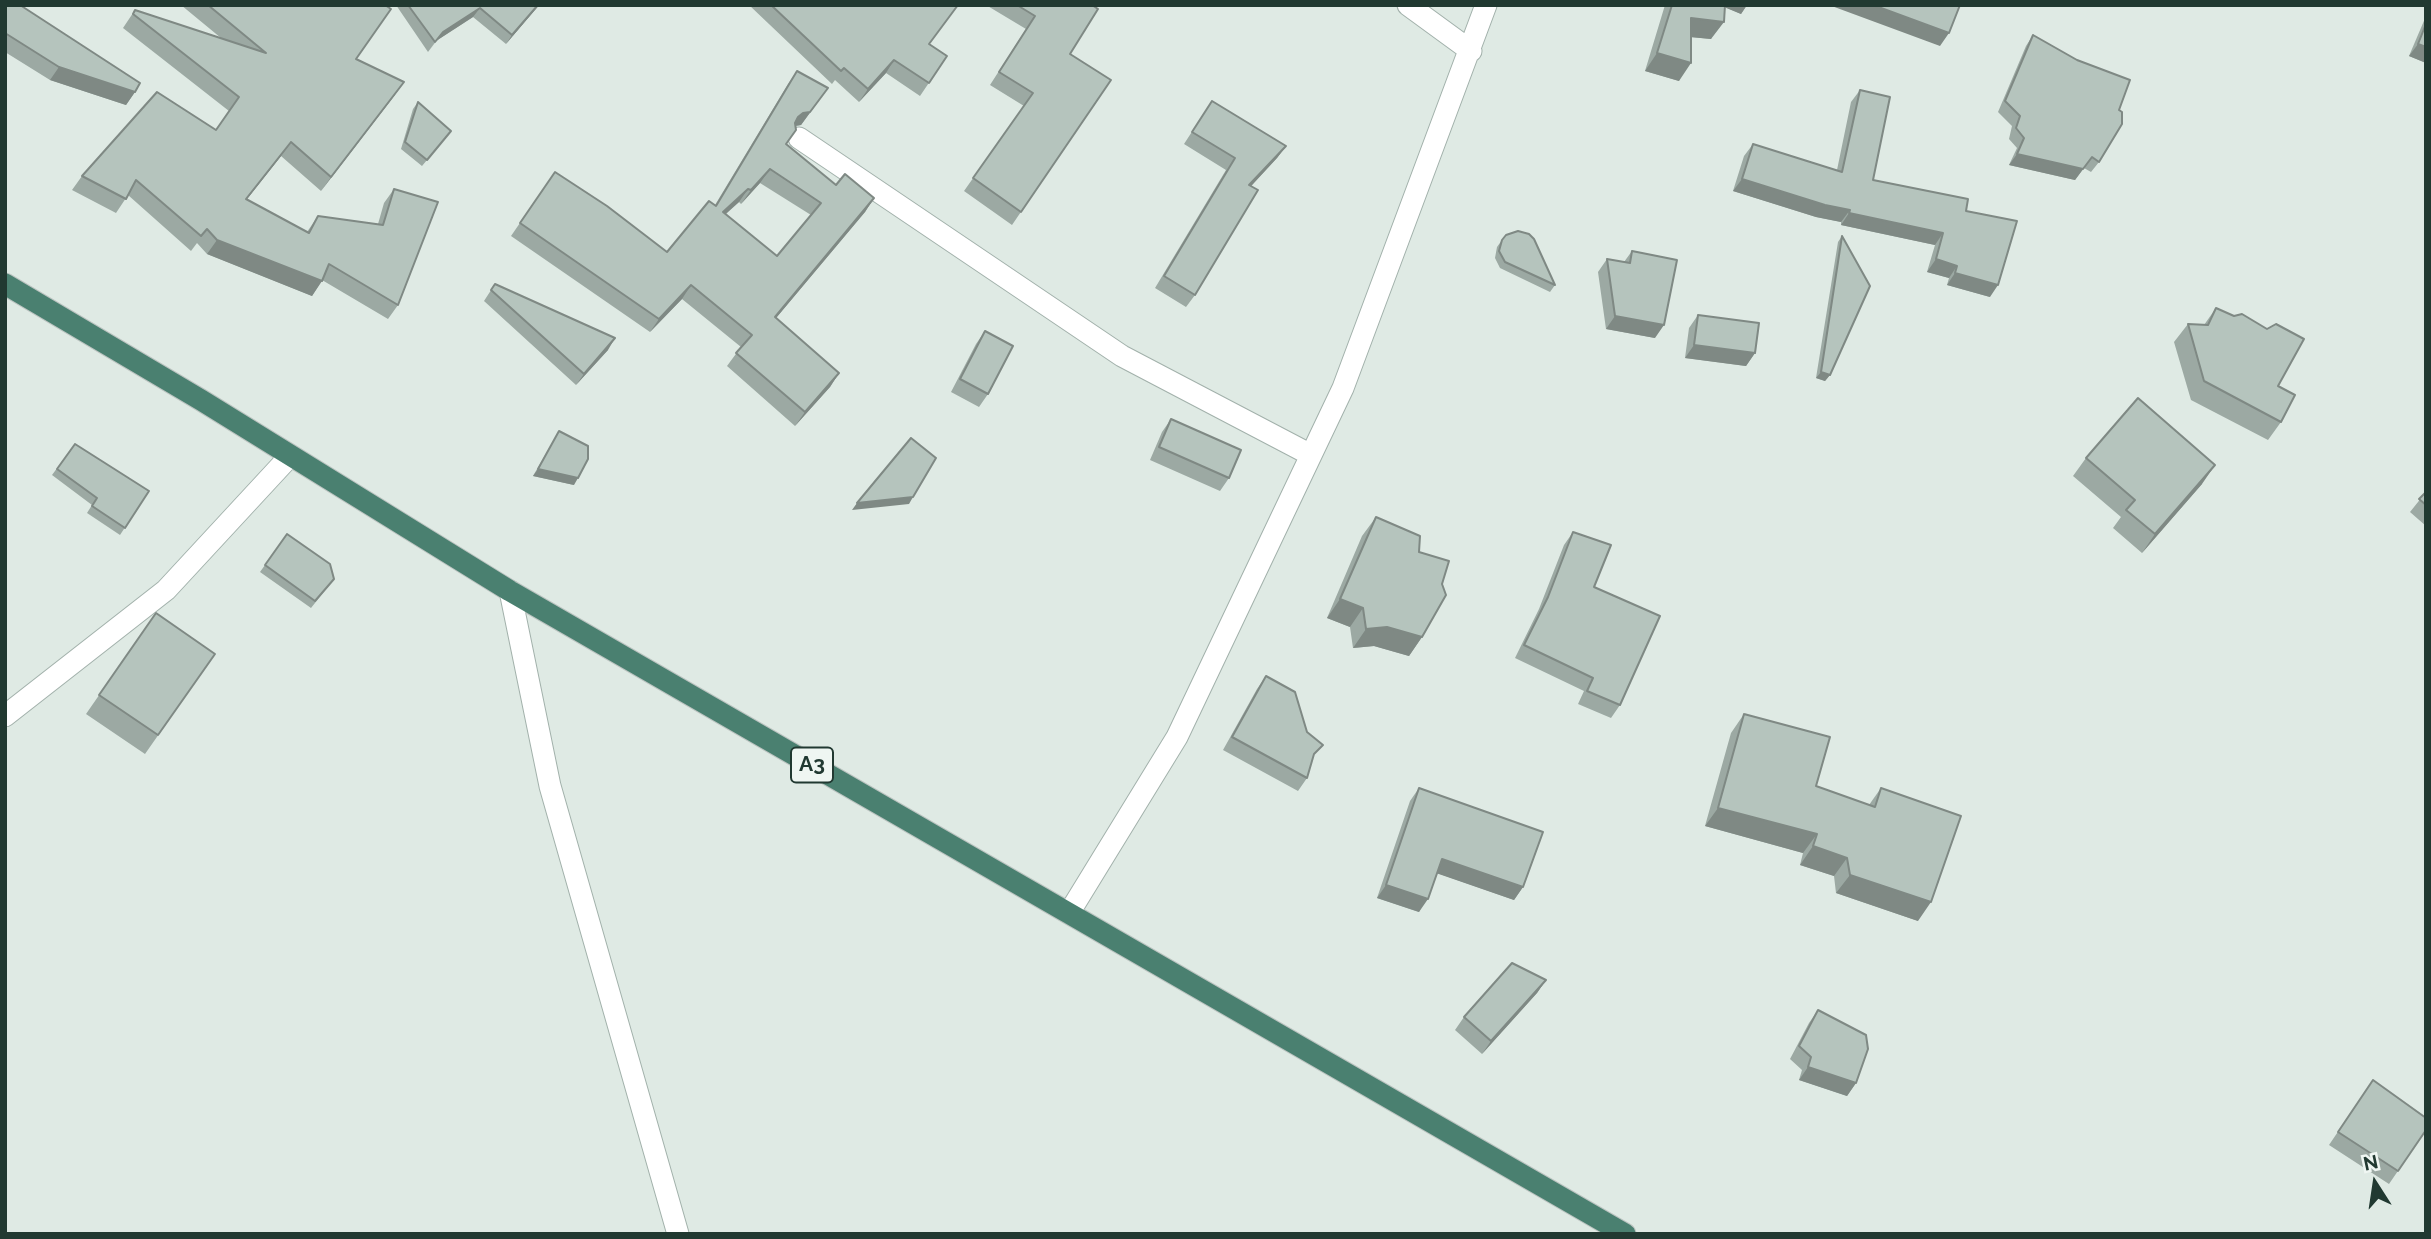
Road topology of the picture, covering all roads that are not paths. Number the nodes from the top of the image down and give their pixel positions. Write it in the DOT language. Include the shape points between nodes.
graph roads {
  1 [pos="1408,5"];
  2 [pos="1486,5"];
  3 [pos="1471,51"];
  4 [pos="799,138"];
  5 [pos="5,284"];
  6 [pos="1311,455"];
  7 [pos="290,456"];
  8 [pos="510,591"];
  9 [pos="5,716"];
  10 [pos="1069,913"];
  11 [pos="678,1234"];
  12 [pos="1625,1234"];
  1 -- 3 [label="street"];
  2 -- 3 [label="street"];
  3 -- 6 [label="street" via="1343,388"];
  4 -- 6 [label="street" via="1122,356"];
  5 -- 7 [label="highway, A3"];
  6 -- 10 [label="street" via="1177,737"];
  7 -- 8 [label="highway, A3"];
  7 -- 9 [label="street" via="166,590"];
  8 -- 10 [label="highway, A3"];
  8 -- 11 [label="street" via="551,786"];
  10 -- 12 [label="highway, A3"];
}
